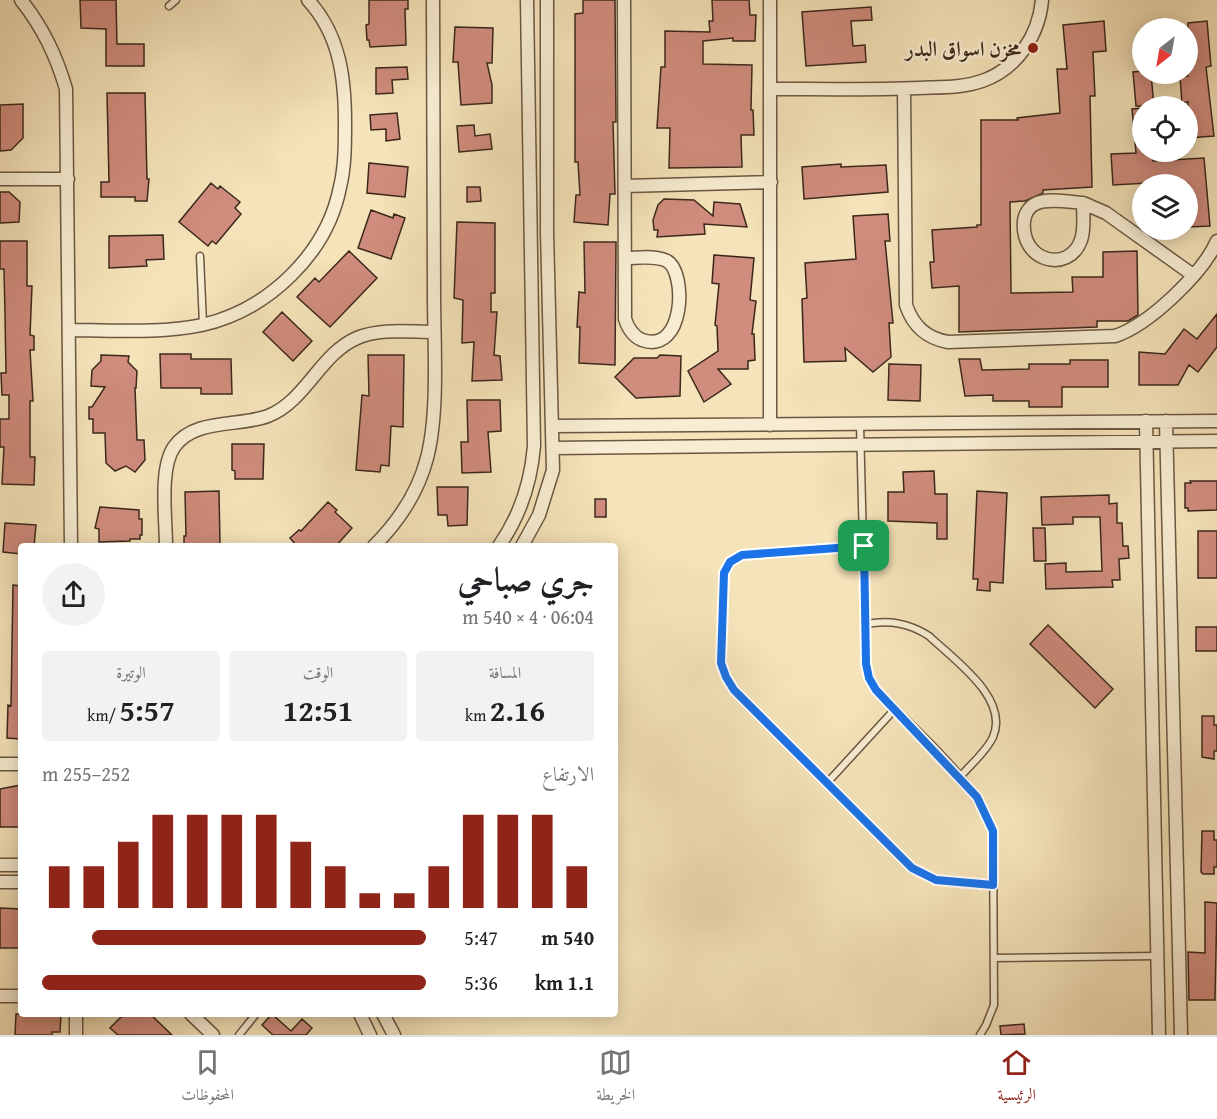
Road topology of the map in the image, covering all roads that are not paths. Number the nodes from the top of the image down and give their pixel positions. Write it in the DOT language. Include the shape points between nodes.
graph roads {
  1 [pos="21,0"];
  2 [pos="176,0"];
  3 [pos="308,0"];
  4 [pos="433,0"];
  5 [pos="527,0"];
  6 [pos="547,0"];
  7 [pos="624,0"];
  8 [pos="770,0"];
  9 [pos="1042,0"];
  10 [pos="169,6"];
  11 [pos="904,88"];
  12 [pos="771,89"];
  13 [pos="0,179"];
  14 [pos="68,179"];
  15 [pos="771,182"];
  16 [pos="625,186"];
  17 [pos="1083,203"];
  18 [pos="1217,240"];
  19 [pos="200,256"];
  20 [pos="625,258"];
  21 [pos="1193,274"];
  22 [pos="531,297"];
  23 [pos="550,297"];
  24 [pos="203,324"];
  25 [pos="69,330"];
  26 [pos="434,332"];
  27 [pos="1217,420"];
  28 [pos="1146,421"];
  29 [pos="1166,421"];
  30 [pos="860,424"];
  31 [pos="770,425"];
  32 [pos="554,426"];
  33 [pos="1146,441"];
  34 [pos="1166,441"];
  35 [pos="1217,441"];
  36 [pos="861,443"];
  37 [pos="553,448"];
  38 [pos="71,543"];
  39 [pos="166,543"];
  40 [pos="377,543"];
  41 [pos="501,543"];
  42 [pos="524,543"];
  43 [pos="864,546"];
  44 [pos="866,624"];
  45 [pos="895,709"];
  46 [pos="0,764"];
  47 [pos="18,764"];
  48 [pos="960,777"];
  49 [pos="827,783"];
  50 [pos="0,865"];
  51 [pos="18,865"];
  52 [pos="0,882"];
  53 [pos="18,882"];
  54 [pos="993,885"];
  55 [pos="1157,956"];
  56 [pos="1179,956"];
  57 [pos="994,958"];
  58 [pos="0,996"];
  59 [pos="18,996"];
  60 [pos="76,1017"];
  61 [pos="194,1017"];
  62 [pos="253,1017"];
  63 [pos="361,1017"];
  64 [pos="385,1017"];
  65 [pos="76,1035"];
  66 [pos="213,1035"];
  67 [pos="239,1035"];
  68 [pos="370,1035"];
  69 [pos="394,1035"];
  70 [pos="980,1035"];
  71 [pos="1159,1035"];
  72 [pos="1180,1035"];
  1 -- 14 [label="street" via="49,41 66,89"];
  2 -- 10 [label="lane"];
  3 -- 24 [label="street" via="330,30 338,53 345,105 344,164 332,214 319,239 287,279 248,307"];
  4 -- 26 [label="street"];
  5 -- 22 [label="street"];
  6 -- 23 [label="street"];
  7 -- 16 [label="street"];
  8 -- 12 [label="street"];
  9 -- 11 [label="street" via="1034,34 1004,70 962,86"];
  11 -- 12 [label="street"];
  11 -- 21 [label="street" via="906,305 923,332 948,342 1115,336 1148,320"];
  12 -- 15 [label="street"];
  13 -- 14 [label="street"];
  14 -- 25 [label="street"];
  15 -- 16 [label="street"];
  15 -- 31 [label="street"];
  16 -- 20 [label="street"];
  17 -- 17 [label="street" via="1081,240 1071,254 1054,260 1030,250 1023,234 1024,217 1031,207 1041,202"];
  17 -- 21 [label="street" via="1106,213"];
  18 -- 21 [label="street"];
  19 -- 24 [label="lane"];
  20 -- 20 [label="street" via="627,327 646,341 661,339 676,322 677,272 661,258"];
  22 -- 23 [label="street"];
  22 -- 41 [label="street" via="532,470 516,517"];
  23 -- 32 [label="street"];
  24 -- 25 [label="street" via="160,330"];
  25 -- 38 [label="street"];
  26 -- 39 [label="street" via="379,333 357,338 343,346 281,409 257,419 204,428 183,436 166,464"];
  26 -- 40 [label="street" via="433,416 427,457 407,506"];
  27 -- 29 [label="street"];
  28 -- 29 [label="street"];
  28 -- 30 [label="street"];
  28 -- 33 [label="street"];
  29 -- 34 [label="street"];
  30 -- 31 [label="street"];
  30 -- 36 [label="lane"];
  31 -- 32 [label="street"];
  32 -- 37 [label="street"];
  33 -- 34 [label="street"];
  33 -- 36 [label="street"];
  33 -- 55 [label="street"];
  34 -- 35 [label="street"];
  34 -- 56 [label="street"];
  36 -- 37 [label="street"];
  36 -- 43 [label="lane"];
  37 -- 42 [label="street" via="547,493"];
  43 -- 44 [label="lane"];
  43 -- 49 [label="lane" via="742,555 730,562 724,573 721,663 726,677 734,690"];
  44 -- 45 [label="lane" via="869,678"];
  44 -- 48 [label="lane" via="899,623 920,630 986,692 995,718 993,737"];
  45 -- 48 [label="lane"];
  45 -- 49 [label="lane"];
  46 -- 47 [label="street"];
  48 -- 54 [label="lane" via="977,797 993,831"];
  49 -- 54 [label="lane" via="919,874 936,880"];
  50 -- 51 [label="street"];
  52 -- 53 [label="street"];
  54 -- 57 [label="lane"];
  55 -- 56 [label="street"];
  55 -- 57 [label="lane"];
  55 -- 71 [label="street"];
  56 -- 72 [label="street"];
  57 -- 70 [label="lane" via="993,1005"];
  58 -- 59 [label="street"];
  60 -- 65 [label="street"];
  61 -- 66 [label="street"];
  62 -- 67 [label="lane"];
  63 -- 68 [label="street"];
  64 -- 69 [label="street"];
}
